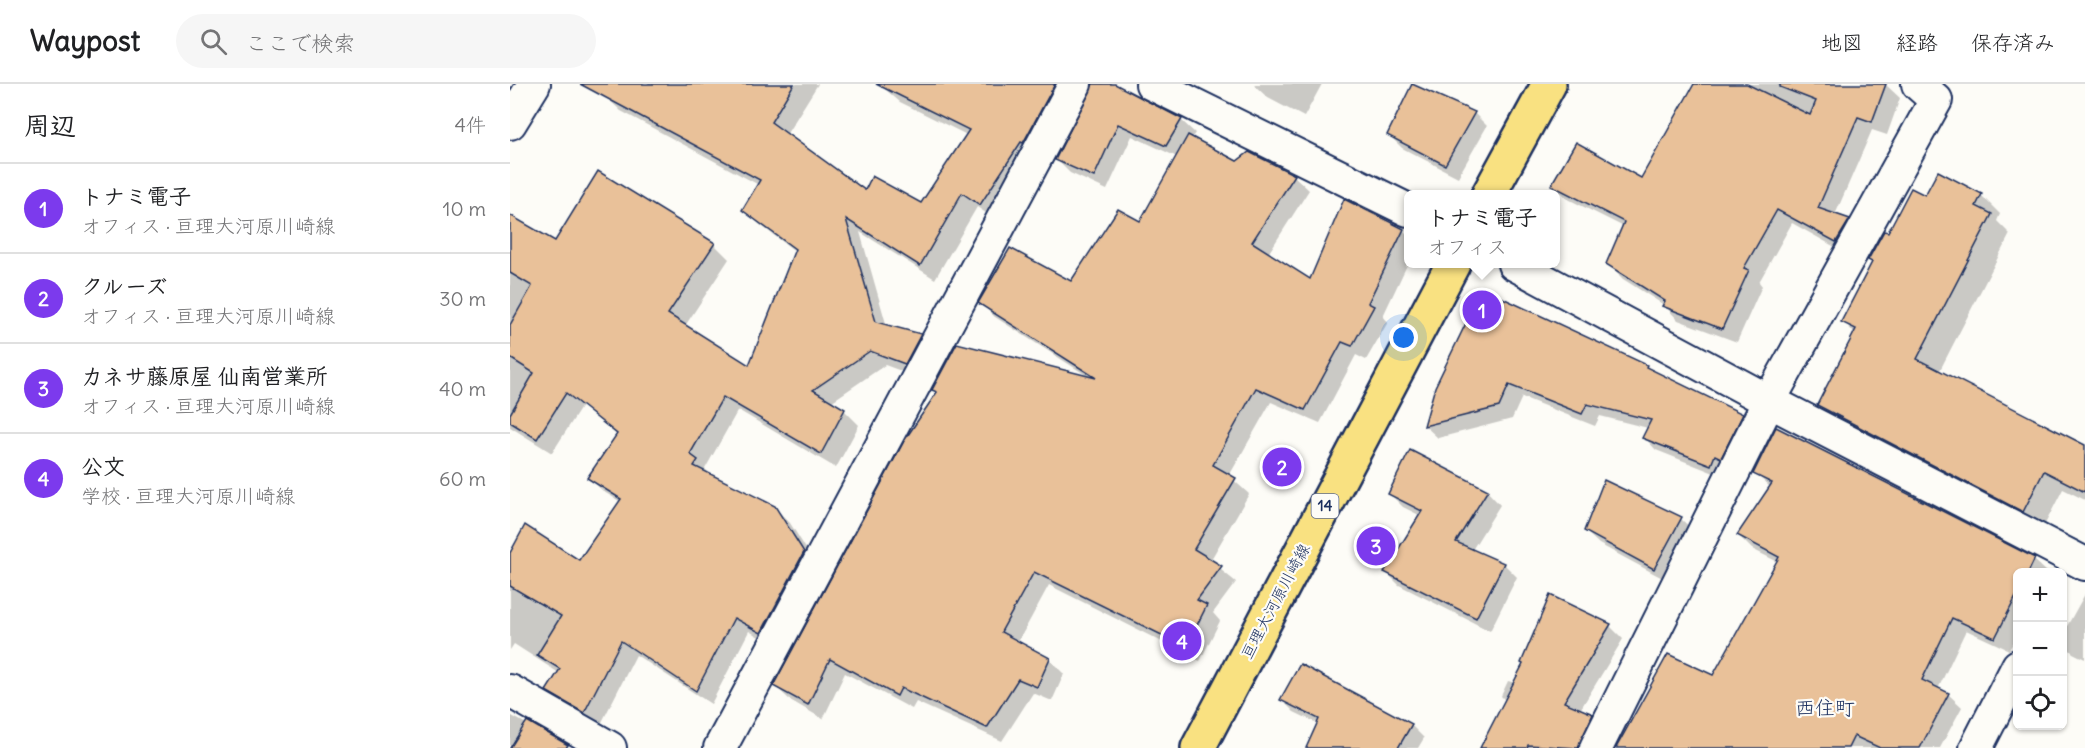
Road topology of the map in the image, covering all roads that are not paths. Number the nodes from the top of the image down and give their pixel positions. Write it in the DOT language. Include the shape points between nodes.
graph roads {
  1 [pos="534,84"];
  2 [pos="1076,84"];
  3 [pos="1152,84"];
  4 [pos="1549,84"];
  5 [pos="1933,90"];
  6 [pos="510,123"];
  7 [pos="1492,190"];
  8 [pos="1404,208"];
  9 [pos="1451,268"];
  10 [pos="1521,268"];
  11 [pos="1769,401"];
  12 [pos="2073,566"];
  13 [pos="2013,676"];
  14 [pos="510,691"];
  15 [pos="610,748"];
  16 [pos="720,748"];
  17 [pos="1198,748"];
  18 [pos="1596,748"];
  19 [pos="1976,748"];
  1 -- 6 [label="street"];
  2 -- 16 [label="street"];
  3 -- 8 [label="street"];
  4 -- 7 [label="main road"];
  5 -- 11 [label="street"];
  9 -- 17 [label="main road, 亘理大河原川崎線 / 14"];
  10 -- 11 [label="street"];
  11 -- 12 [label="street"];
  11 -- 18 [label="street"];
  13 -- 19 [label="street"];
  14 -- 15 [label="street"];
}
